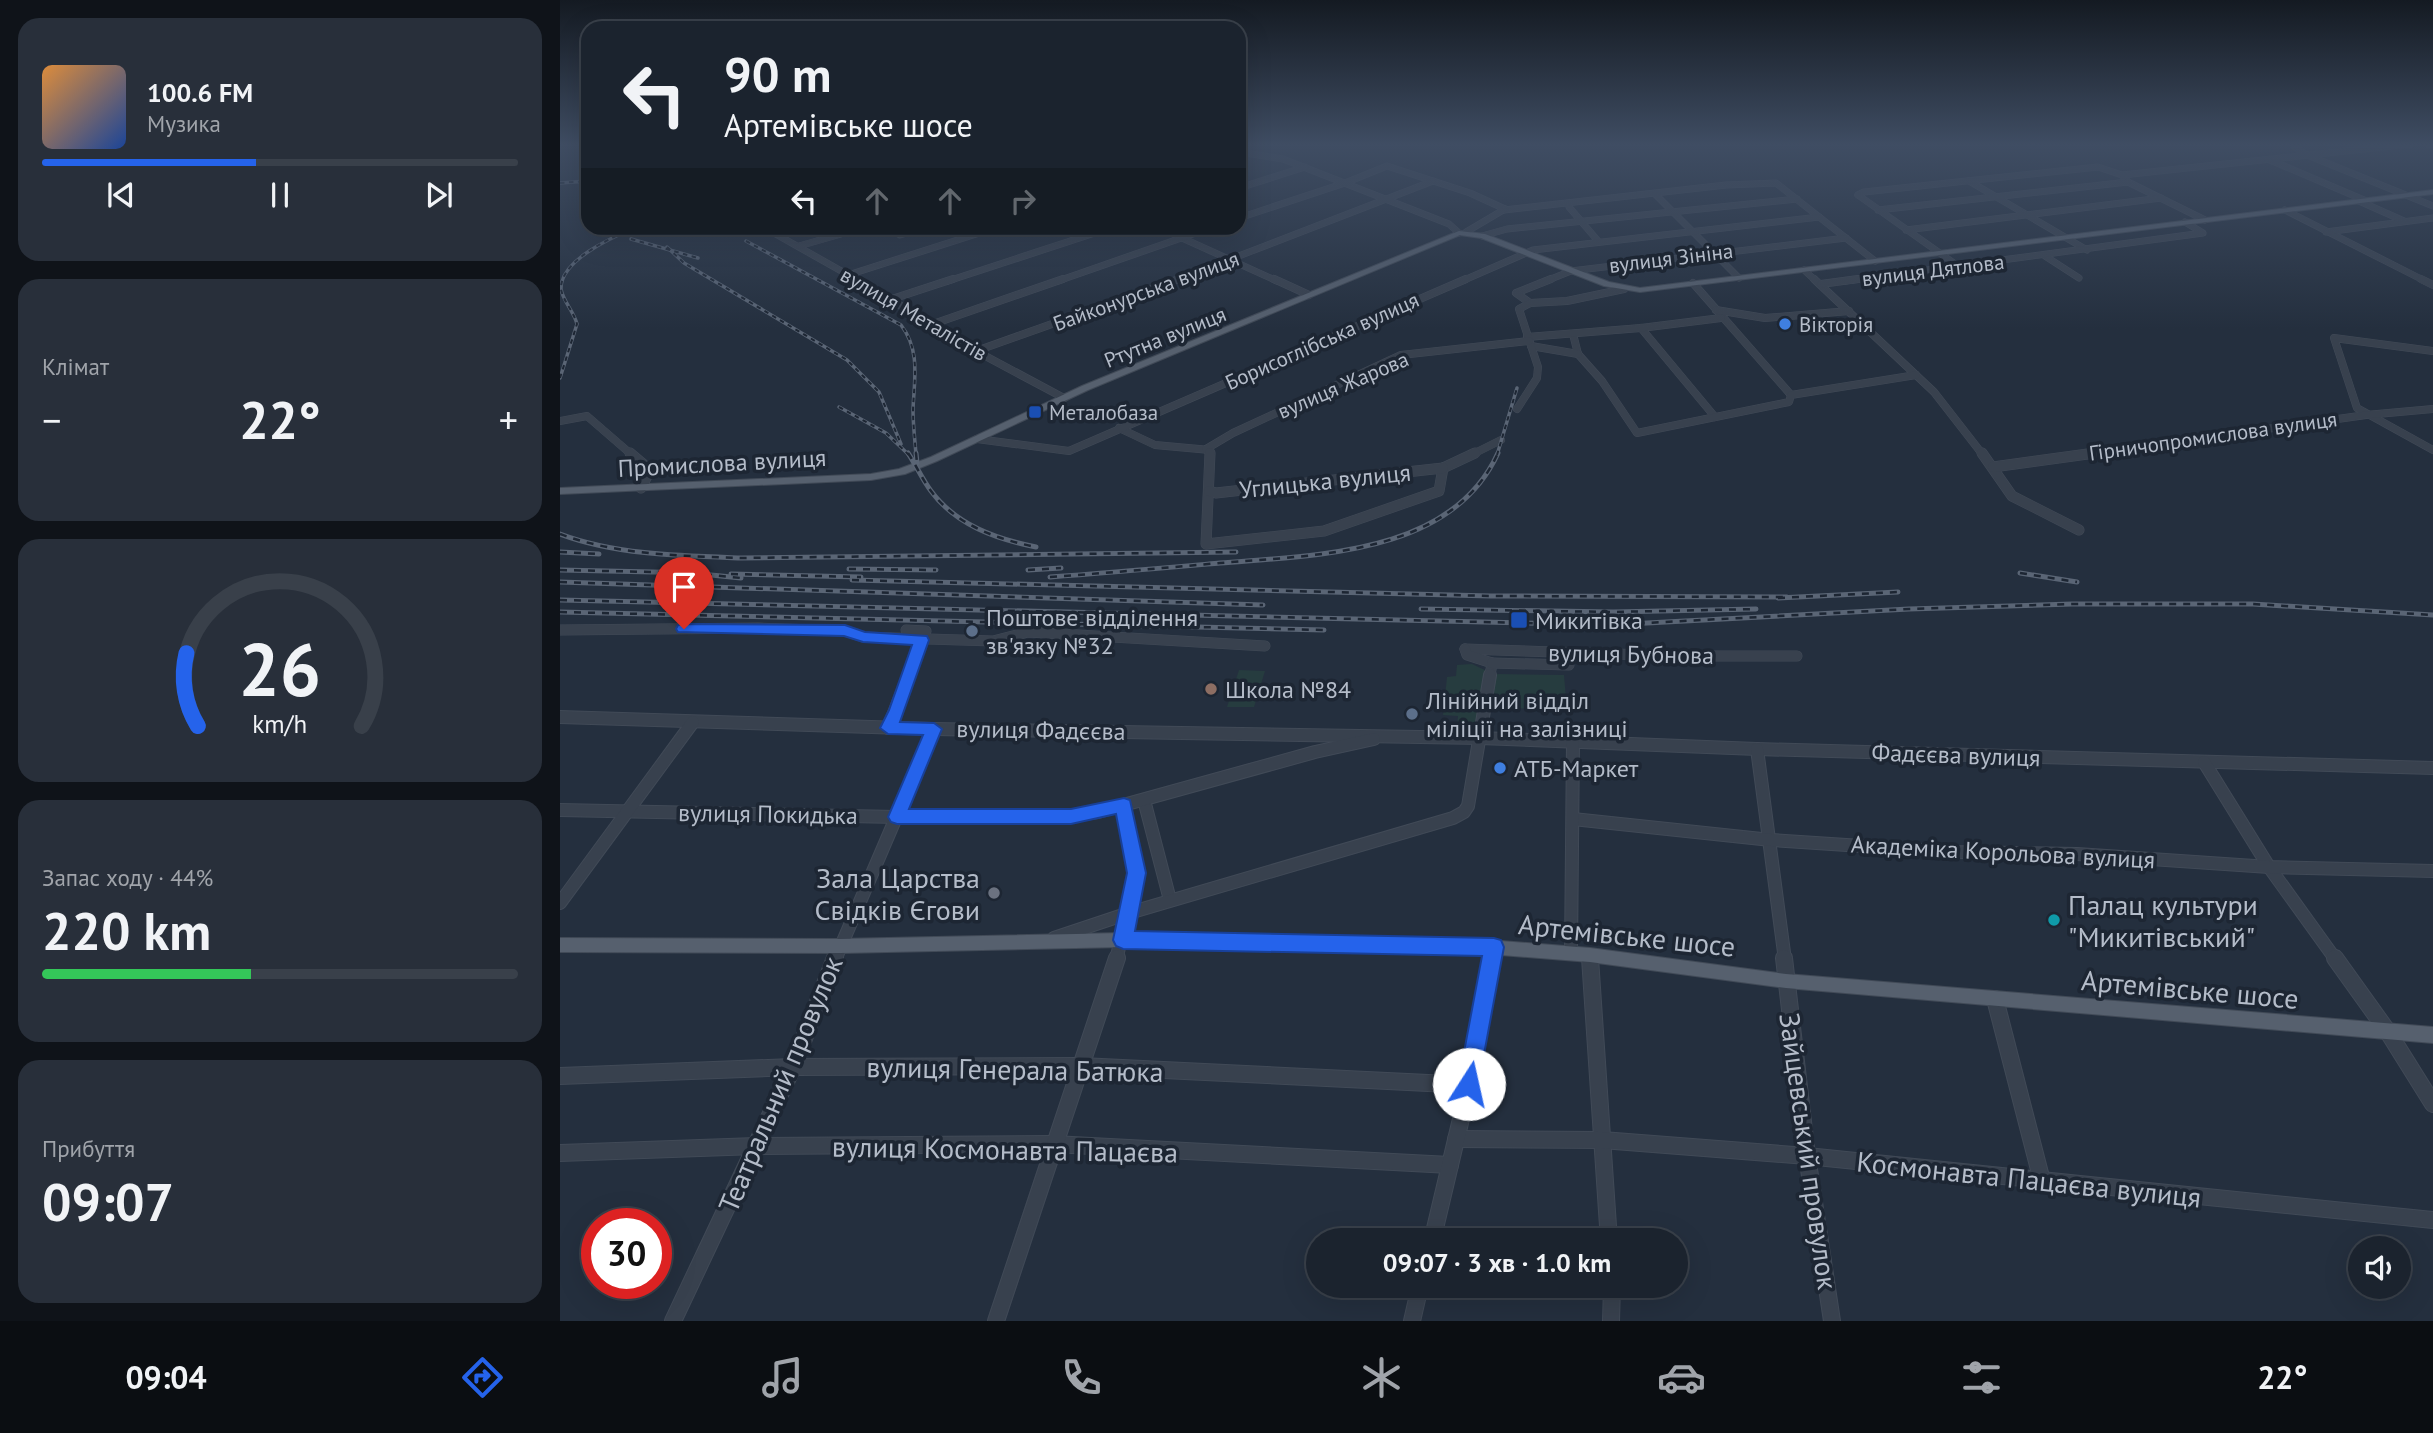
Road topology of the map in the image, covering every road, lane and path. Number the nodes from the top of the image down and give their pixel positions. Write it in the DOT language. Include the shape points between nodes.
graph roads {
  1 [pos="1276,206"];
  2 [pos="1372,206"];
  3 [pos="1402,206"];
  4 [pos="1495,206"];
  5 [pos="1541,206"];
  6 [pos="1569,206"];
  7 [pos="1666,206"];
  8 [pos="1738,206"];
  9 [pos="1805,206"];
  10 [pos="1872,206"];
  11 [pos="1918,206"];
  12 [pos="2012,206"];
  13 [pos="2101,206"];
  14 [pos="2176,206"];
  15 [pos="2322,206"];
  16 [pos="2371,206"];
  17 [pos="1504,209"];
  18 [pos="1878,210"];
  19 [pos="2285,210"];
  20 [pos="1673,213"];
  21 [pos="2028,215"];
  22 [pos="1246,216"];
  23 [pos="1819,217"];
  24 [pos="2433,218"];
  25 [pos="2205,220"];
  26 [pos="2420,220"];
  27 [pos="1582,222"];
  28 [pos="2185,222"];
  29 [pos="2406,222"];
  30 [pos="2433,225"];
  31 [pos="1906,230"];
  32 [pos="1691,231"];
  33 [pos="2323,232"];
  34 [pos="1463,233"];
  35 [pos="778,235"];
  36 [pos="838,235"];
  37 [pos="973,235"];
  38 [pos="1089,235"];
  39 [pos="1176,235"];
  40 [pos="1187,235"];
  41 [pos="1482,236"];
  42 [pos="1181,237"];
  43 [pos="2064,237"];
  44 [pos="1846,238"];
  45 [pos="1598,241"];
  46 [pos="799,246"];
  47 [pos="2087,250"];
  48 [pos="1524,252"];
  49 [pos="1939,253"];
  50 [pos="1713,254"];
  51 [pos="2045,256"];
  52 [pos="1230,260"];
  53 [pos="1875,261"];
  54 [pos="1958,266"];
  55 [pos="1804,270"];
  56 [pos="1571,271"];
  57 [pos="848,275"];
  58 [pos="1739,278"];
  59 [pos="2079,278"];
  60 [pos="1693,283"];
  61 [pos="1821,284"];
  62 [pos="2433,285"];
  63 [pos="1624,289"];
  64 [pos="1309,295"];
  65 [pos="892,299"];
  66 [pos="1530,303"];
  67 [pos="1714,309"];
  68 [pos="1849,311"];
  69 [pos="1721,317"];
  70 [pos="933,324"];
  71 [pos="1641,328"];
  72 [pos="1573,334"];
  73 [pos="1529,342"];
  74 [pos="976,351"];
  75 [pos="2433,351"];
  76 [pos="1578,354"];
  77 [pos="1916,375"];
  78 [pos="1791,395"];
  79 [pos="1064,398"];
  80 [pos="1517,409"];
  81 [pos="2433,409"];
  82 [pos="2366,415"];
  83 [pos="1715,416"];
  84 [pos="560,421"];
  85 [pos="1119,428"];
  86 [pos="977,439"];
  87 [pos="1501,440"];
  88 [pos="1208,450"];
  89 [pos="2433,450"];
  90 [pos="1993,467"];
  91 [pos="1443,468"];
  92 [pos="886,475"];
  93 [pos="640,488"];
  94 [pos="560,491"];
  95 [pos="1209,491"];
  96 [pos="2079,530"];
  97 [pos="560,630"];
  98 [pos="906,630"];
  99 [pos="921,640"];
  100 [pos="1265,646"];
  101 [pos="1797,656"];
  102 [pos="1492,663"];
  103 [pos="1569,665"];
  104 [pos="560,717"];
  105 [pos="693,722"];
  106 [pos="888,728"];
  107 [pos="934,729"];
  108 [pos="1387,737"];
  109 [pos="1480,738"];
  110 [pos="1573,741"];
  111 [pos="1757,749"];
  112 [pos="2204,762"];
  113 [pos="2433,768"];
  114 [pos="1144,800"];
  115 [pos="1124,805"];
  116 [pos="560,810"];
  117 [pos="626,811"];
  118 [pos="897,817"];
  119 [pos="1573,819"];
  120 [pos="1771,840"];
  121 [pos="2269,867"];
  122 [pos="2433,872"];
  123 [pos="1170,900"];
  124 [pos="560,903"];
  125 [pos="1129,913"];
  126 [pos="1123,940"];
  127 [pos="1043,942"];
  128 [pos="560,945"];
  129 [pos="839,946"];
  130 [pos="1494,947"];
  131 [pos="1571,953"];
  132 [pos="1590,955"];
  133 [pos="1786,981"];
  134 [pos="1995,999"];
  135 [pos="2388,1032"];
  136 [pos="2433,1035"];
  137 [pos="1081,1066"];
  138 [pos="793,1067"];
  139 [pos="560,1076"];
  140 [pos="1469,1084"];
  141 [pos="2433,1104"];
  142 [pos="1456,1139"];
  143 [pos="1602,1140"];
  144 [pos="1053,1144"];
  145 [pos="756,1146"];
  146 [pos="560,1153"];
  147 [pos="1807,1156"];
  148 [pos="1450,1165"];
  149 [pos="2042,1181"];
  150 [pos="2433,1220"];
  151 [pos="1435,1228"];
  152 [pos="1608,1228"];
  153 [pos="1417,1298"];
  154 [pos="1612,1298"];
  155 [pos="673,1321"];
  156 [pos="996,1321"];
  157 [pos="1412,1321"];
  158 [pos="1611,1321"];
  159 [pos="1832,1321"];
  1 -- 22 [label="street"];
  2 -- 52 [label="street, Байконурська вулиця"];
  3 -- 34 [label="street"];
  4 -- 17 [label="street"];
  5 -- 17 [label="street, Ртутна вулиця"];
  6 -- 27 [label="street"];
  7 -- 20 [label="street"];
  8 -- 20 [label="street"];
  9 -- 23 [label="street, Ртутна вулиця"];
  10 -- 18 [label="street"];
  11 -- 18 [label="street"];
  12 -- 21 [label="street"];
  13 -- 21 [label="street"];
  14 -- 25 [label="street"];
  15 -- 19 [label="main road"];
  16 -- 29 [label="street"];
  17 -- 34 [label="street, Ртутна вулиця"];
  18 -- 31 [label="street"];
  19 -- 25 [label="main road"];
  19 -- 33 [label="street"];
  20 -- 27 [label="street"];
  20 -- 32 [label="street"];
  21 -- 31 [label="street"];
  21 -- 43 [label="street"];
  23 -- 32 [label="street, Борисоглібська вулиця"];
  23 -- 44 [label="street, Ртутна вулиця"];
  24 -- 26 [label="street"];
  25 -- 28 [label="main road"];
  26 -- 29 [label="street"];
  26 -- 30 [label="street"];
  27 -- 41 [label="street"];
  27 -- 45 [label="street"];
  28 -- 43 [label="main road"];
  28 -- 47 [label="street, вулиця Дятлова" via="2203,233"];
  29 -- 33 [label="street"];
  31 -- 49 [label="street"];
  32 -- 45 [label="street, Борисоглібська вулиця"];
  32 -- 50 [label="street"];
  33 -- 62 [label="street"];
  34 -- 41 [label="main road"];
  34 -- 64 [label="main road, Ртутна вулиця"];
  35 -- 46 [label="street, вулиця Металістів"];
  36 -- 46 [label="street"];
  37 -- 57 [label="street"];
  38 -- 65 [label="street"];
  39 -- 42 [label="street"];
  40 -- 42 [label="street"];
  41 -- 48 [label="main road"];
  42 -- 52 [label="street"];
  42 -- 70 [label="street"];
  43 -- 47 [label="street"];
  43 -- 49 [label="main road"];
  44 -- 50 [label="street, вулиця Зініна"];
  44 -- 53 [label="street, Ртутна вулиця"];
  45 -- 48 [label="street, Борисоглібська вулиця"];
  46 -- 57 [label="street, вулиця Металістів"];
  47 -- 51 [label="street, вулиця Дятлова"];
  48 -- 56 [label="main road"];
  48 -- 85 [label="street, Борисоглібська вулиця"];
  49 -- 53 [label="main road"];
  49 -- 54 [label="street"];
  50 -- 56 [label="street, вулиця Зініна"];
  50 -- 58 [label="street"];
  51 -- 54 [label="street, вулиця Дятлова"];
  51 -- 59 [label="street"];
  52 -- 64 [label="street"];
  52 -- 74 [label="street, Байконурська вулиця"];
  53 -- 55 [label="main road"];
  54 -- 61 [label="street, вулиця Дятлова"];
  55 -- 58 [label="main road"];
  55 -- 61 [label="street"];
  56 -- 63 [label="main road"];
  56 -- 66 [label="street, вулиця Зініна" via="1516,293"];
  57 -- 65 [label="street, вулиця Металістів"];
  58 -- 60 [label="main road"];
  60 -- 63 [label="main road"];
  60 -- 67 [label="street"];
  61 -- 68 [label="street"];
  63 -- 66 [label="street"];
  64 -- 79 [label="main road, Ртутна вулиця"];
  65 -- 70 [label="street, вулиця Металістів"];
  66 -- 73 [label="street" via="1519,309"];
  67 -- 68 [label="street" via="1741,317 1787,318"];
  67 -- 69 [label="street"];
  68 -- 77 [label="street"];
  69 -- 71 [label="street, вулиця Жарова"];
  69 -- 78 [label="street"];
  70 -- 74 [label="street, вулиця Металістів"];
  71 -- 72 [label="street, вулиця Жарова"];
  71 -- 83 [label="street"];
  72 -- 73 [label="street, вулиця Жарова"];
  72 -- 76 [label="street"];
  73 -- 76 [label="street"];
  73 -- 80 [label="street" via="1537,378"];
  73 -- 88 [label="street, вулиця Жарова" via="1401,355 1233,433"];
  74 -- 79 [label="street, вулиця Металістів"];
  75 -- 82 [label="street" via="2334,338 2357,408"];
  76 -- 83 [label="street" via="1637,433"];
  77 -- 78 [label="street"];
  77 -- 90 [label="street"];
  78 -- 83 [label="street" via="1789,402"];
  79 -- 86 [label="main road, Ртутна вулиця"];
  81 -- 82 [label="street, Гірничопромислова вулиця"];
  82 -- 89 [label="street"];
  82 -- 90 [label="street, Гірничопромислова вулиця"];
  84 -- 93 [label="street" via="587,415 643,464 648,474"];
  85 -- 86 [label="street, Борисоглібська вулиця" via="1069,451"];
  85 -- 88 [label="street" via="1155,445"];
  86 -- 92 [label="main road, Ртутна вулиця"];
  87 -- 91 [label="street, Углицька вулиця"];
  88 -- 95 [label="street, Углицька вулиця"];
  90 -- 96 [label="street" via="2017,500"];
  91 -- 95 [label="street, Углицька вулиця"];
  91 -- 95 [label="street, Углицька вулиця" via="1439,491 1324,531 1206,544"];
  92 -- 93 [label="main road, Промислова вулиця"];
  93 -- 94 [label="main road, Промислова вулиця"];
  97 -- 99 [label="street" via="758,628"];
  98 -- 99 [label="street" via="926,631"];
  99 -- 100 [label="street" via="993,641 1028,632"];
  99 -- 106 [label="street"];
  101 -- 102 [label="street, вулиця Бубнова" via="1465,649 1467,655"];
  102 -- 103 [label="street"];
  102 -- 109 [label="street"];
  104 -- 105 [label="street, вулиця Фадєєва"];
  105 -- 106 [label="street, вулиця Фадєєва"];
  105 -- 117 [label="street"];
  106 -- 107 [label="street, вулиця Фадєєва"];
  107 -- 108 [label="street, вулиця Фадєєва"];
  107 -- 118 [label="street, Театральний провулок"];
  108 -- 109 [label="street, вулиця Фадєєва"];
  108 -- 114 [label="street, вулиця Покидька" via="1315,752"];
  109 -- 110 [label="street, Фадєєва вулиця"];
  109 -- 123 [label="street" via="1464,812"];
  110 -- 111 [label="street, Фадєєва вулиця"];
  110 -- 119 [label="street"];
  111 -- 112 [label="street, Фадєєва вулиця"];
  111 -- 120 [label="street, Зайцевський провулок"];
  112 -- 113 [label="street, Фадєєва вулиця"];
  112 -- 121 [label="street"];
  114 -- 115 [label="street, вулиця Покидька"];
  114 -- 123 [label="street"];
  115 -- 118 [label="street, вулиця Покидька" via="1071,816"];
  115 -- 125 [label="street" via="1137,873"];
  116 -- 117 [label="street, вулиця Покидька"];
  117 -- 118 [label="street, вулиця Покидька"];
  117 -- 124 [label="street"];
  118 -- 129 [label="street, Театральний провулок"];
  119 -- 120 [label="street, Академіка Корольова вулиця"];
  119 -- 131 [label="street"];
  120 -- 121 [label="street, Академіка Корольова вулиця"];
  120 -- 133 [label="street, Зайцевський провулок"];
  121 -- 122 [label="street, Академіка Корольова вулиця"];
  121 -- 135 [label="street"];
  123 -- 125 [label="street"];
  125 -- 126 [label="street"];
  125 -- 127 [label="street"];
  126 -- 127 [label="main road, Артемівське шосе"];
  126 -- 130 [label="main road, Артемівське шосе"];
  126 -- 137 [label="street"];
  127 -- 129 [label="main road, Артемівське шосе"];
  128 -- 129 [label="main road, Артемівське шосе"];
  129 -- 138 [label="street, Театральний провулок"];
  130 -- 131 [label="main road, Артемівське шосе"];
  130 -- 140 [label="street"];
  131 -- 132 [label="main road, Артемівське шосе"];
  132 -- 133 [label="main road, Артемівське шосе"];
  132 -- 143 [label="street"];
  133 -- 134 [label="main road, Артемівське шосе"];
  133 -- 147 [label="street, Зайцевський провулок"];
  134 -- 135 [label="main road, Артемівське шосе"];
  134 -- 149 [label="street"];
  135 -- 136 [label="main road, Артемівське шосе"];
  135 -- 141 [label="street"];
  137 -- 138 [label="street, вулиця Генерала Батюка"];
  137 -- 140 [label="street, вулиця Генерала Батюка"];
  137 -- 144 [label="street"];
  138 -- 139 [label="street, вулиця Генерала Батюка"];
  138 -- 145 [label="street, Театральний провулок"];
  140 -- 142 [label="street"];
  142 -- 143 [label="street, Космонавта Пацаєва вулиця"];
  142 -- 148 [label="street"];
  143 -- 147 [label="street, Космонавта Пацаєва вулиця"];
  143 -- 152 [label="street"];
  144 -- 145 [label="street, вулиця Космонавта Пацаєва"];
  144 -- 148 [label="street, вулиця Космонавта Пацаєва"];
  144 -- 156 [label="street"];
  145 -- 146 [label="street, вулиця Космонавта Пацаєва"];
  145 -- 155 [label="street, Театральний провулок"];
  147 -- 149 [label="street, Космонавта Пацаєва вулиця"];
  147 -- 159 [label="street, Зайцевський провулок"];
  148 -- 151 [label="street"];
  149 -- 150 [label="street, Космонавта Пацаєва вулиця"];
  153 -- 157 [label="street"];
  154 -- 158 [label="street"];
}
